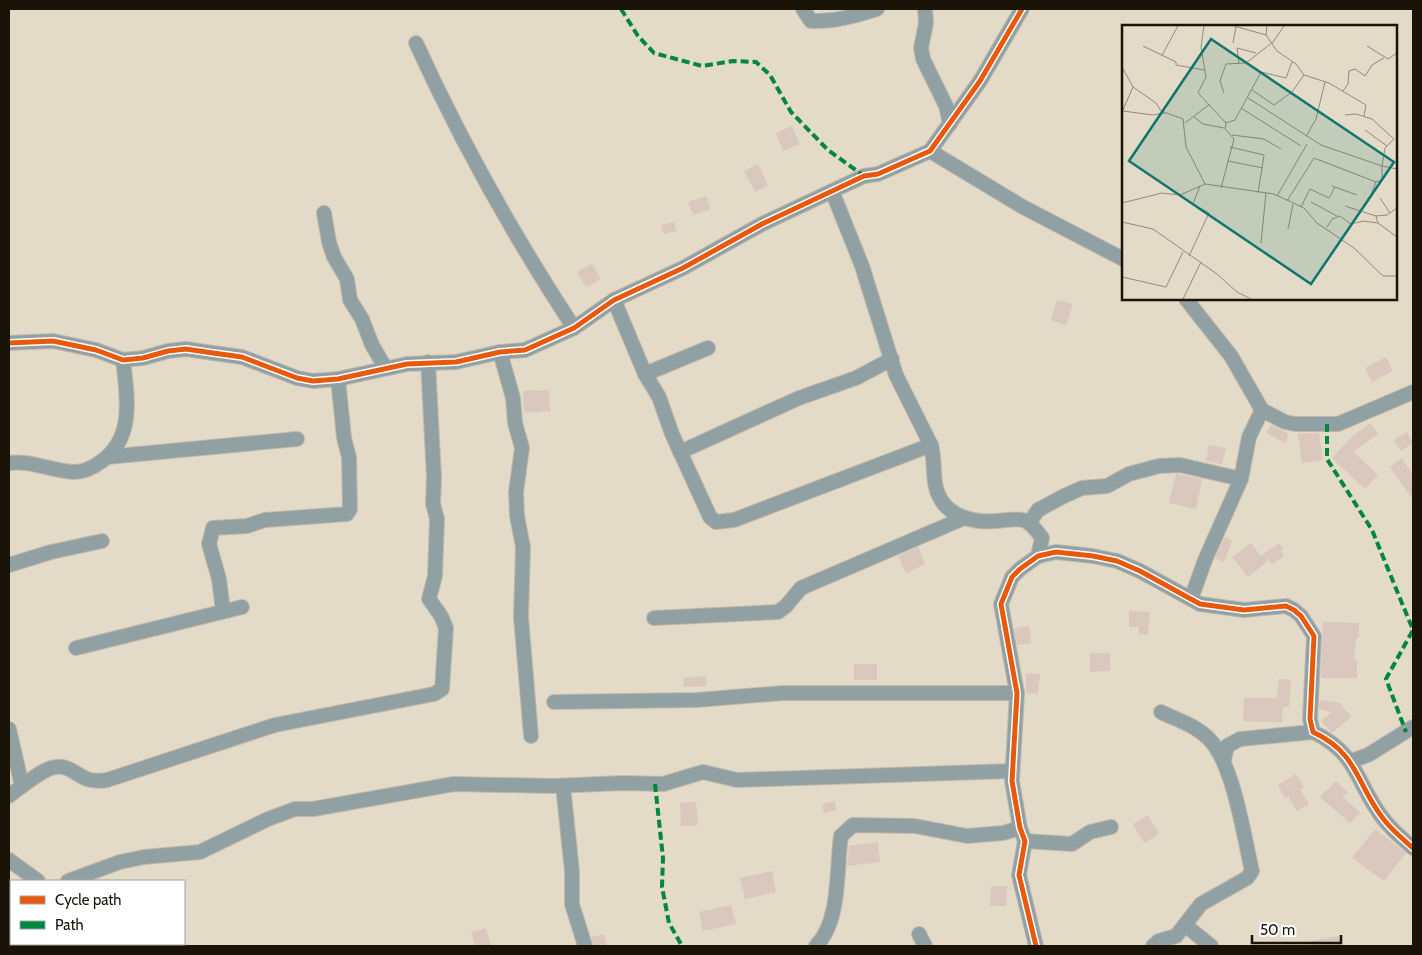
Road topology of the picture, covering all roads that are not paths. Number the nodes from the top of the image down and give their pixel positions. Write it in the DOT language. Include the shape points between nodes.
graph roads {
  1 [pos="803,9"];
  2 [pos="877,9"];
  3 [pos="925,9"];
  4 [pos="1022,9"];
  5 [pos="416,43"];
  6 [pos="950,124"];
  7 [pos="930,151"];
  8 [pos="832,191"];
  9 [pos="324,213"];
  10 [pos="1122,258"];
  11 [pos="614,300"];
  12 [pos="1187,300"];
  13 [pos="574,328"];
  14 [pos="9,343"];
  15 [pos="708,348"];
  16 [pos="500,352"];
  17 [pos="892,359"];
  18 [pos="122,360"];
  19 [pos="428,362"];
  20 [pos="385,367"];
  21 [pos="645,374"];
  22 [pos="338,379"];
  23 [pos="1413,381"];
  24 [pos="1408,393"];
  25 [pos="1262,410"];
  26 [pos="297,439"];
  27 [pos="931,445"];
  28 [pos="680,452"];
  29 [pos="107,457"];
  30 [pos="9,463"];
  31 [pos="1241,479"];
  32 [pos="964,518"];
  33 [pos="1029,523"];
  34 [pos="1042,538"];
  35 [pos="102,541"];
  36 [pos="1056,552"];
  37 [pos="1038,556"];
  38 [pos="9,565"];
  39 [pos="1191,599"];
  40 [pos="242,607"];
  41 [pos="223,611"];
  42 [pos="654,618"];
  43 [pos="76,648"];
  44 [pos="1017,693"];
  45 [pos="554,702"];
  46 [pos="1161,712"];
  47 [pos="1413,727"];
  48 [pos="9,729"];
  49 [pos="1313,732"];
  50 [pos="531,736"];
  51 [pos="1224,760"];
  52 [pos="1351,761"];
  53 [pos="1012,771"];
  54 [pos="22,786"];
  55 [pos="563,786"];
  56 [pos="9,796"];
  57 [pos="1111,826"];
  58 [pos="1020,828"];
  59 [pos="1026,842"];
  60 [pos="1413,848"];
  61 [pos="9,860"];
  62 [pos="37,880"];
  63 [pos="71,880"];
  64 [pos="1185,925"];
  65 [pos="585,946"];
  66 [pos="816,946"];
  67 [pos="1036,946"];
  68 [pos="1153,946"];
  69 [pos="1211,946"];
  1 -- 2 [label="street" via="812,21 825,22"];
  3 -- 6 [label="street" via="923,59 946,106"];
  4 -- 6 [label="street" via="980,81"];
  5 -- 13 [label="street" via="479,173"];
  6 -- 7 [label="street"];
  7 -- 8 [label="street"];
  7 -- 10 [label="street" via="1023,207"];
  8 -- 11 [label="street"];
  8 -- 17 [label="street" via="862,266"];
  9 -- 20 [label="street" via="329,242 347,279 350,300"];
  11 -- 13 [label="street"];
  11 -- 21 [label="street"];
  12 -- 25 [label="street" via="1231,356"];
  13 -- 16 [label="street" via="525,350"];
  14 -- 18 [label="street" via="52,342 96,350"];
  15 -- 21 [label="street"];
  16 -- 19 [label="street" via="456,362"];
  16 -- 50 [label="street" via="522,448 516,492 523,547 521,617"];
  17 -- 27 [label="street" via="896,375"];
  17 -- 28 [label="street" via="856,378 799,398"];
  18 -- 22 [label="street" via="186,349 242,357 297,378"];
  18 -- 29 [label="street" via="126,425 120,441"];
  19 -- 20 [label="street"];
  19 -- 54 [label="street" via="433,504 437,520 430,599 446,628 442,689 434,694 284,723 107,780 93,782 72,770 56,766"];
  20 -- 22 [label="street"];
  21 -- 28 [label="street" via="659,397"];
  22 -- 41 [label="street" via="349,457 350,509 347,514 265,520 247,526 213,528 208,544"];
  23 -- 24 [label="street"];
  24 -- 25 [label="street" via="1338,424 1295,424"];
  25 -- 31 [label="street" via="1248,437"];
  26 -- 29 [label="street"];
  27 -- 28 [label="street" via="734,520 716,522 710,517"];
  27 -- 32 [label="street" via="935,486 940,499"];
  29 -- 30 [label="street" via="92,468 75,472"];
  31 -- 33 [label="street" via="1180,465 1159,466 1129,474 1107,486 1082,488 1038,510"];
  31 -- 39 [label="street"];
  32 -- 33 [label="street" via="979,521 1018,519"];
  32 -- 42 [label="street" via="801,588 778,612"];
  33 -- 34 [label="street"];
  34 -- 36 [label="street"];
  34 -- 37 [label="street"];
  35 -- 38 [label="street"];
  36 -- 37 [label="street"];
  36 -- 39 [label="street" via="1117,561"];
  37 -- 44 [label="street" via="1012,577 1001,604"];
  39 -- 49 [label="street" via="1200,604 1244,610 1286,606 1301,616 1314,636 1310,719"];
  40 -- 41 [label="street"];
  41 -- 43 [label="street"];
  44 -- 45 [label="street" via="782,693 697,700"];
  44 -- 53 [label="street"];
  46 -- 51 [label="street" via="1195,727 1210,739"];
  47 -- 52 [label="street" via="1368,755"];
  48 -- 54 [label="street"];
  49 -- 51 [label="street" via="1240,739 1227,746"];
  49 -- 52 [label="street" via="1336,746"];
  51 -- 64 [label="street" via="1252,872 1201,904"];
  52 -- 60 [label="street" via="1386,822"];
  53 -- 55 [label="street" via="737,780 703,772 663,784"];
  53 -- 58 [label="street"];
  54 -- 56 [label="street"];
  55 -- 63 [label="street" via="454,784 313,809 295,809 253,825 200,852 120,862"];
  55 -- 65 [label="street" via="572,904"];
  57 -- 59 [label="street" via="1090,832 1072,844"];
  58 -- 59 [label="street"];
  58 -- 66 [label="street" via="1003,834 976,836 908,826 853,825 847,828 841,836 832,914 822,940"];
  59 -- 67 [label="street" via="1019,875"];
  61 -- 62 [label="street"];
  64 -- 68 [label="street" via="1176,936 1158,941"];
  64 -- 69 [label="street"];
}
